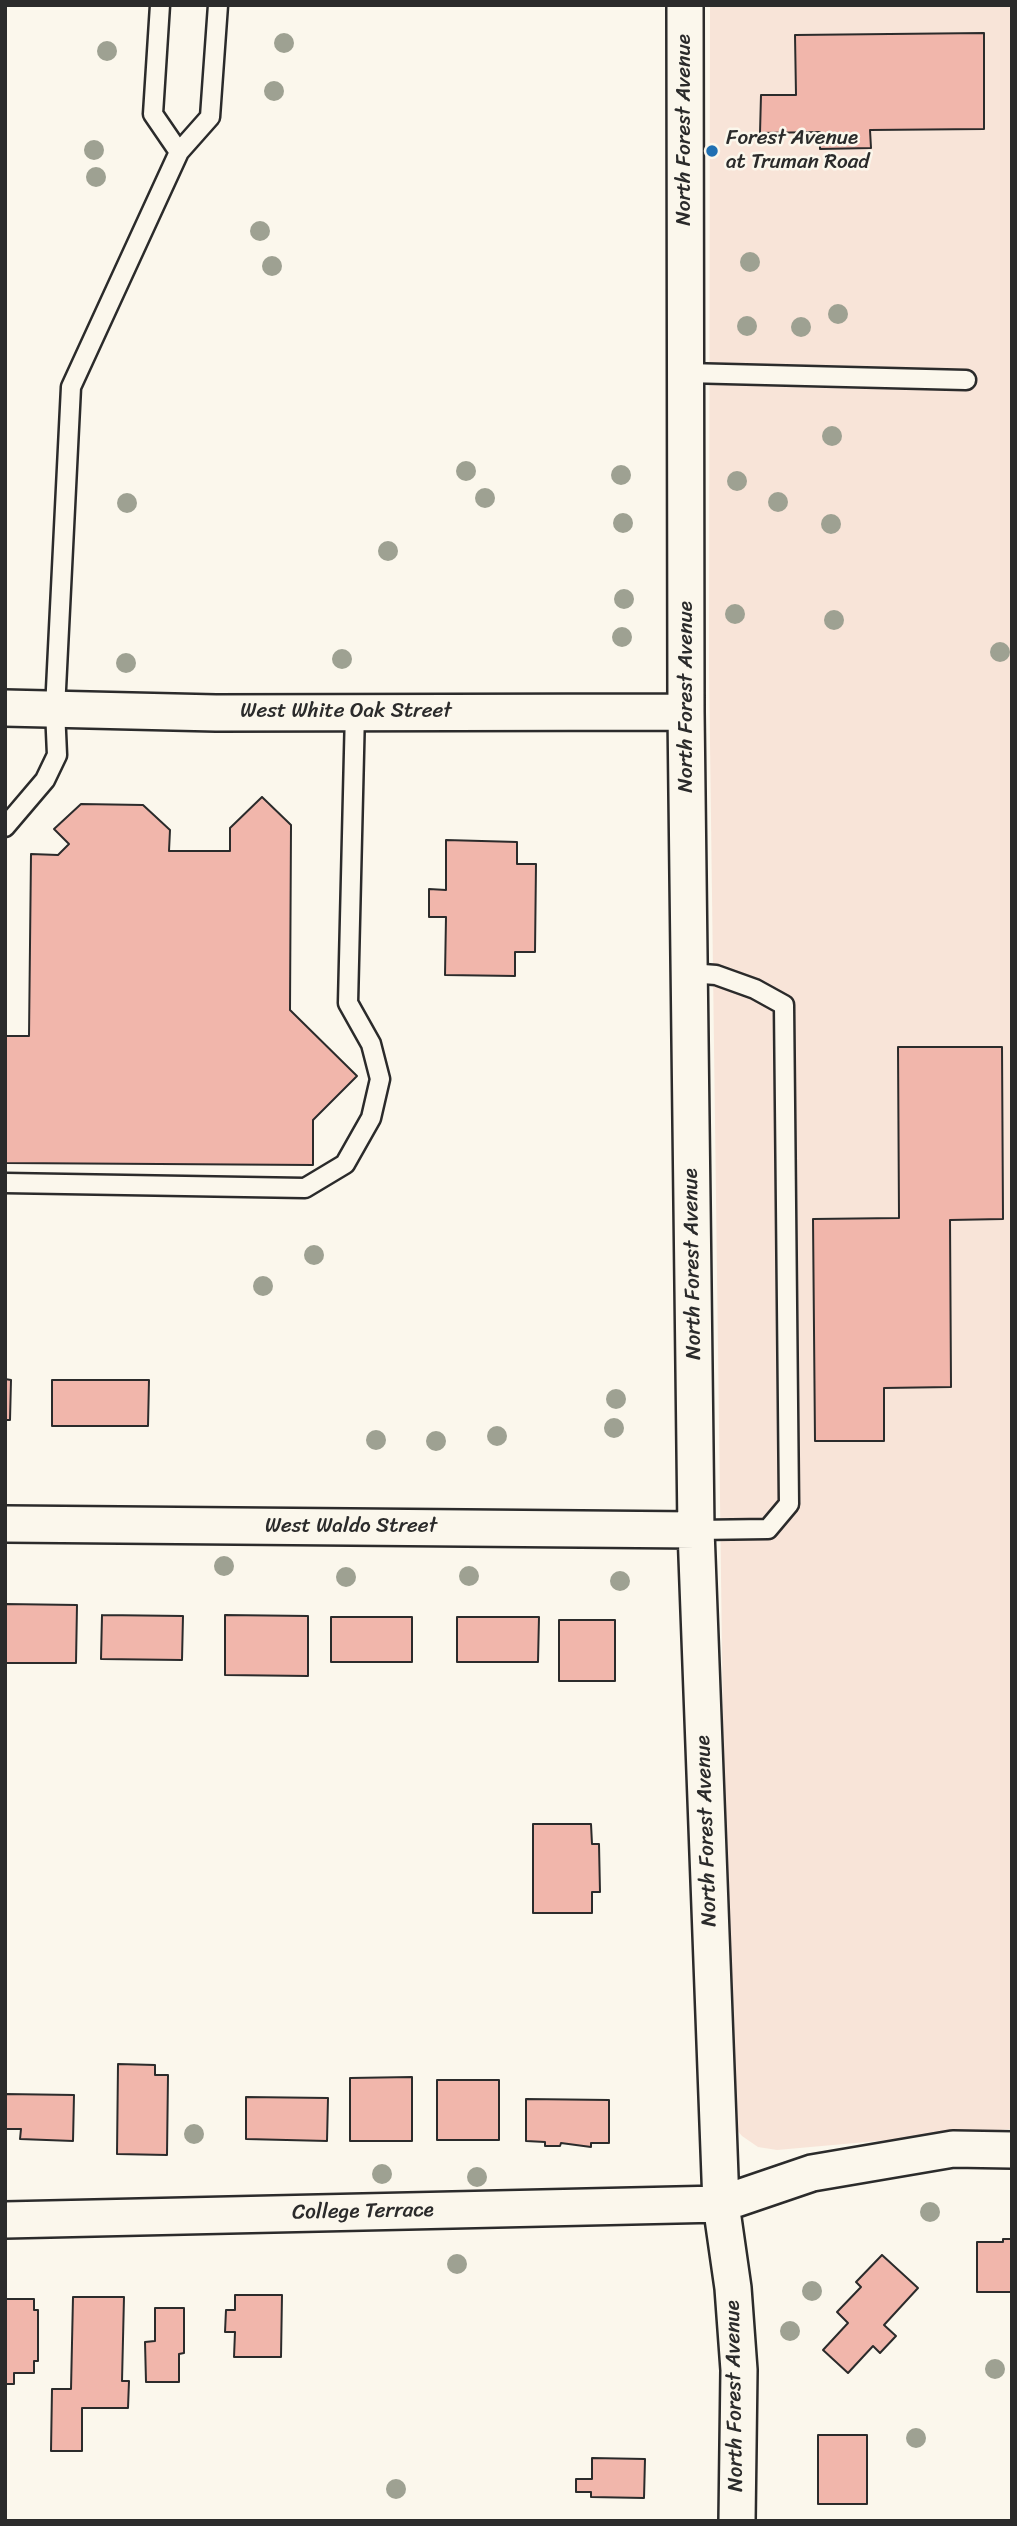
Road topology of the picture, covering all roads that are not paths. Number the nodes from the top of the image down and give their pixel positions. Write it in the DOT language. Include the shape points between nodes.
graph roads {
  1 [pos="160,5"];
  2 [pos="219,5"];
  3 [pos="685,5"];
  4 [pos="179,152"];
  5 [pos="686,373"];
  6 [pos="966,380"];
  7 [pos="5,708"];
  8 [pos="55,709"];
  9 [pos="355,712"];
  10 [pos="686,712"];
  11 [pos="5,827"];
  12 [pos="690,973"];
  13 [pos="5,1183"];
  14 [pos="5,1524"];
  15 [pos="696,1530"];
  16 [pos="1012,2150"];
  17 [pos="721,2204"];
  18 [pos="5,2220"];
  19 [pos="737,2521"];
  1 -- 4 [label="lane" via="153,114"];
  2 -- 4 [label="lane" via="209,117"];
  3 -- 5 [label="street, North Forest Avenue"];
  4 -- 8 [label="lane" via="71,387"];
  5 -- 6 [label="lane"];
  5 -- 10 [label="street, North Forest Avenue"];
  7 -- 8 [label="street, West White Oak Street"];
  8 -- 9 [label="street, West White Oak Street"];
  8 -- 11 [label="lane" via="57,755 45,780"];
  9 -- 10 [label="street, West White Oak Street"];
  9 -- 13 [label="lane" via="348,1003 371,1044 380,1079 371,1118 345,1164 305,1188"];
  10 -- 12 [label="street, North Forest Avenue"];
  12 -- 15 [label="street, North Forest Avenue"];
  12 -- 15 [label="lane" via="716,975 784,1004 789,1504 768,1529"];
  14 -- 15 [label="street, West Waldo Street"];
  15 -- 17 [label="street, North Forest Avenue"];
  16 -- 17 [label="street, College Terrace" via="953,2149 812,2173"];
  17 -- 18 [label="street, College Terrace"];
  17 -- 19 [label="street, North Forest Avenue" via="739,2370"];
}
